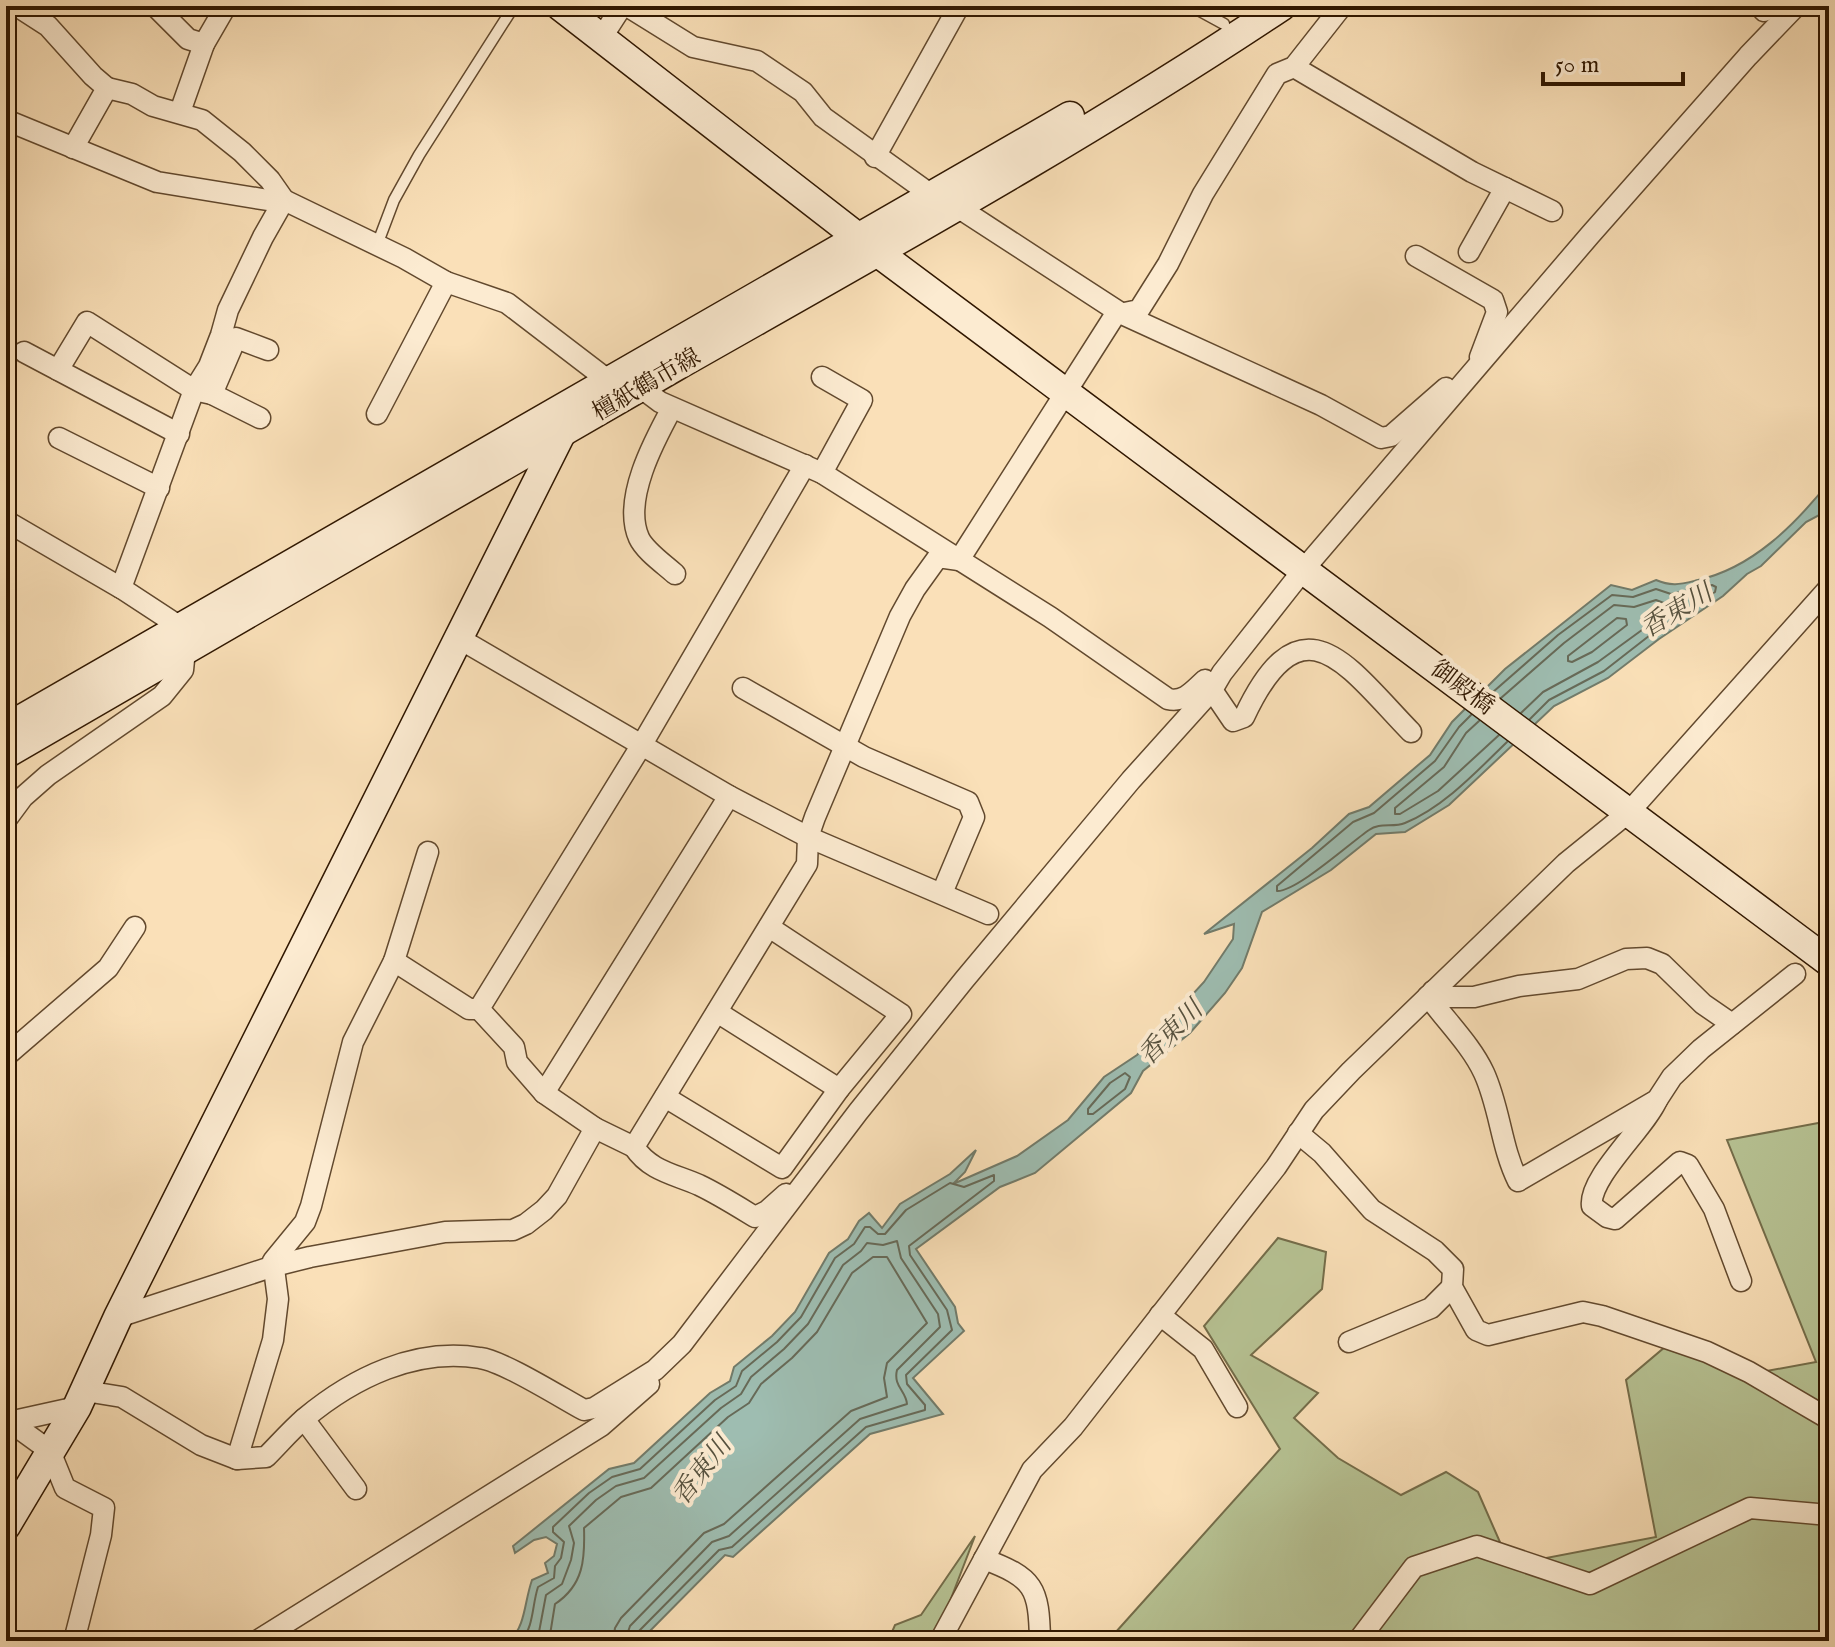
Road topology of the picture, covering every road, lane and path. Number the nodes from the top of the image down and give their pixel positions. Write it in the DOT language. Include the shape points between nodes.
graph roads {
  1 [pos="17,6"];
  2 [pos="155,6"];
  3 [pos="226,6"];
  4 [pos="514,6"];
  5 [pos="560,6"];
  6 [pos="625,6"];
  7 [pos="959,6"];
  8 [pos="1191,6"];
  9 [pos="1250,6"];
  10 [pos="1282,6"];
  11 [pos="1342,6"];
  12 [pos="1760,6"];
  13 [pos="1774,6"];
  14 [pos="1796,6"];
  15 [pos="1224,24"];
  16 [pos="602,37"];
  17 [pos="204,44"];
  18 [pos="1294,67"];
  19 [pos="107,88"];
  20 [pos="180,112"];
  21 [pos="6,120"];
  22 [pos="73,148"];
  23 [pos="875,157"];
  24 [pos="1505,188"];
  25 [pos="284,200"];
  26 [pos="944,201"];
  27 [pos="1552,211"];
  28 [pos="377,245"];
  29 [pos="868,245"];
  30 [pos="1469,252"];
  31 [pos="1416,256"];
  32 [pos="446,282"];
  33 [pos="1122,314"];
  34 [pos="268,350"];
  35 [pos="24,352"];
  36 [pos="1477,368"];
  37 [pos="58,370"];
  38 [pos="822,377"];
  39 [pos="609,381"];
  40 [pos="640,387"];
  41 [pos="1065,391"];
  42 [pos="203,392"];
  43 [pos="581,396"];
  44 [pos="672,408"];
  45 [pos="377,414"];
  46 [pos="260,418"];
  47 [pos="562,432"];
  48 [pos="179,434"];
  49 [pos="59,438"];
  50 [pos="813,469"];
  51 [pos="159,488"];
  52 [pos="6,521"];
  53 [pos="959,560"];
  54 [pos="1307,570"];
  55 [pos="675,574"];
  56 [pos="121,588"];
  57 [pos="1829,588"];
  58 [pos="182,638"];
  59 [pos="460,639"];
  60 [pos="1217,682"];
  61 [pos="743,688"];
  62 [pos="6,728"];
  63 [pos="1411,732"];
  64 [pos="846,745"];
  65 [pos="641,746"];
  66 [pos="6,754"];
  67 [pos="729,796"];
  68 [pos="1624,807"];
  69 [pos="6,820"];
  70 [pos="808,837"];
  71 [pos="428,852"];
  72 [pos="942,893"];
  73 [pos="988,914"];
  74 [pos="135,927"];
  75 [pos="769,927"];
  76 [pos="394,961"];
  77 [pos="1829,962"];
  78 [pos="1795,974"];
  79 [pos="1431,994"];
  80 [pos="479,1009"];
  81 [pos="717,1012"];
  82 [pos="1732,1024"];
  83 [pos="6,1056"];
  84 [pos="839,1089"];
  85 [pos="544,1093"];
  86 [pos="665,1097"];
  87 [pos="1657,1100"];
  88 [pos="595,1128"];
  89 [pos="1298,1133"];
  90 [pos="634,1147"];
  91 [pos="797,1194"];
  92 [pos="274,1266"];
  93 [pos="1741,1281"];
  94 [pos="1452,1287"];
  95 [pos="1160,1315"];
  96 [pos="118,1317"];
  97 [pos="1349,1342"];
  98 [pos="655,1370"];
  99 [pos="81,1399"];
  100 [pos="1237,1407"];
  101 [pos="304,1419"];
  102 [pos="1829,1419"];
  103 [pos="8,1421"];
  104 [pos="50,1451"];
  105 [pos="237,1459"];
  106 [pos="356,1489"];
  107 [pos="1829,1515"];
  108 [pos="6,1526"];
  109 [pos="984,1559"];
  110 [pos="74,1641"];
  111 [pos="257,1641"];
  112 [pos="940,1641"];
  113 [pos="1040,1641"];
  114 [pos="1358,1641"];
  1 -- 19 [label="street" via="48,26"];
  2 -- 17 [label="street" via="188,39"];
  3 -- 17 [label="street"];
  4 -- 28 [label="lane" via="408,174"];
  5 -- 16 [label="main road, 御殿橋"];
  6 -- 16 [label="street"];
  6 -- 23 [label="street" via="693,47 757,61 803,92 823,117"];
  7 -- 23 [label="street"];
  8 -- 15 [label="lane"];
  9 -- 15 [label="main road, 檀紙鶴市線"];
  10 -- 26 [label="main road, 檀紙鶴市線" via="1204,58"];
  11 -- 18 [label="street"];
  12 -- 13 [label="street" via="1764,11"];
  14 -- 36 [label="street"];
  15 -- 26 [label="main road, 檀紙鶴市線"];
  16 -- 29 [label="main road, 御殿橋"];
  17 -- 20 [label="street"];
  18 -- 24 [label="street"];
  18 -- 33 [label="street" via="1277,74 1139,310"];
  19 -- 20 [label="street"];
  19 -- 22 [label="street"];
  20 -- 25 [label="street" via="202,120 242,152"];
  21 -- 22 [label="street"];
  22 -- 25 [label="street" via="157,182"];
  23 -- 26 [label="street"];
  24 -- 27 [label="street"];
  24 -- 30 [label="street"];
  25 -- 28 [label="street"];
  25 -- 42 [label="street" via="228,310"];
  26 -- 29 [label="main road, 檀紙鶴市線"];
  26 -- 33 [label="street"];
  28 -- 32 [label="street"];
  29 -- 39 [label="main road, 檀紙鶴市線"];
  29 -- 40 [label="main road, 檀紙鶴市線"];
  29 -- 41 [label="main road, 御殿橋"];
  31 -- 36 [label="street" via="1493,300 1497,312"];
  32 -- 39 [label="street" via="507,303"];
  32 -- 45 [label="street"];
  33 -- 36 [label="street" via="1381,438 1391,436 1458,377"];
  33 -- 41 [label="street" via="1115,315"];
  34 -- 42 [label="street" via="236,338"];
  35 -- 37 [label="street"];
  36 -- 54 [label="street"];
  37 -- 42 [label="street" via="87,322"];
  37 -- 48 [label="street"];
  38 -- 50 [label="street" via="862,400"];
  39 -- 43 [label="main road, 檀紙鶴市線"];
  40 -- 44 [label="street"];
  40 -- 47 [label="main road, 檀紙鶴市線"];
  41 -- 53 [label="street"];
  41 -- 54 [label="main road, 御殿橋"];
  42 -- 46 [label="street"];
  42 -- 48 [label="street"];
  43 -- 47 [label="main road"];
  43 -- 58 [label="main road, 檀紙鶴市線"];
  44 -- 50 [label="street"];
  44 -- 55 [label="street" via="652,445 634,506 639,539"];
  47 -- 58 [label="main road, 檀紙鶴市線"];
  47 -- 59 [label="main road"];
  48 -- 51 [label="street"];
  49 -- 51 [label="street"];
  50 -- 53 [label="street"];
  50 -- 65 [label="street"];
  51 -- 56 [label="street"];
  52 -- 56 [label="street"];
  53 -- 60 [label="street" via="1168,699 1185,698 1211,675"];
  53 -- 64 [label="street" via="938,557 915,589"];
  54 -- 60 [label="street"];
  54 -- 68 [label="main road, 御殿橋"];
  56 -- 58 [label="street"];
  57 -- 68 [label="street"];
  58 -- 62 [label="main road, 檀紙鶴市線"];
  58 -- 66 [label="main road, 檀紙鶴市線"];
  58 -- 69 [label="street" via="183,670 162,696 48,775"];
  59 -- 65 [label="street"];
  59 -- 96 [label="main road"];
  60 -- 63 [label="street" via="1233,721 1244,717 1280,660 1296,650 1318,650 1342,661"];
  60 -- 91 [label="street" via="964,980"];
  61 -- 64 [label="street"];
  64 -- 70 [label="street"];
  64 -- 72 [label="street" via="968,802 974,817"];
  65 -- 67 [label="street"];
  65 -- 80 [label="street"];
  67 -- 70 [label="street"];
  67 -- 85 [label="street"];
  68 -- 77 [label="main road, 御殿橋"];
  68 -- 79 [label="street"];
  70 -- 72 [label="street"];
  70 -- 75 [label="street" via="807,864"];
  71 -- 76 [label="street"];
  72 -- 73 [label="street"];
  74 -- 83 [label="street" via="108,968"];
  75 -- 81 [label="street"];
  75 -- 84 [label="street" via="901,1014"];
  76 -- 80 [label="street" via="469,1009"];
  76 -- 92 [label="street" via="353,1042 305,1222"];
  78 -- 82 [label="street"];
  79 -- 82 [label="street" via="1474,997 1578,979 1626,959 1647,958 1662,964"];
  79 -- 87 [label="street" via="1484,1074 1518,1181"];
  79 -- 89 [label="street" via="1351,1071"];
  80 -- 85 [label="street" via="514,1047 517,1062"];
  81 -- 84 [label="street"];
  81 -- 86 [label="street"];
  82 -- 87 [label="street" via="1672,1077"];
  84 -- 86 [label="street" via="782,1168"];
  85 -- 88 [label="street"];
  86 -- 90 [label="street"];
  87 -- 93 [label="street" via="1611,1162 1590,1198 1592,1206 1615,1219 1680,1162 1688,1165 1714,1209"];
  88 -- 90 [label="street"];
  88 -- 92 [label="street" via="557,1196 513,1230 445,1232"];
  89 -- 94 [label="street" via="1372,1210 1435,1251 1453,1269"];
  89 -- 95 [label="street"];
  90 -- 91 [label="street" via="653,1167 697,1184 755,1217 786,1194"];
  91 -- 98 [label="street" via="682,1344"];
  92 -- 96 [label="street"];
  92 -- 105 [label="street" via="278,1299 273,1340"];
  94 -- 97 [label="street" via="1431,1308"];
  94 -- 102 [label="street" via="1476,1330 1488,1335 1583,1312 1602,1316 1707,1352"];
  95 -- 100 [label="street" via="1203,1349"];
  95 -- 109 [label="street" via="1073,1427 1032,1470"];
  96 -- 99 [label="main road"];
  98 -- 101 [label="street" via="584,1410 482,1358 437,1356 395,1365 352,1385"];
  98 -- 111 [label="street" via="648,1387 601,1426"];
  99 -- 103 [label="street"];
  99 -- 104 [label="main road"];
  99 -- 105 [label="street" via="122,1397 201,1445"];
  101 -- 105 [label="street" via="266,1457"];
  101 -- 106 [label="street"];
  103 -- 104 [label="street"];
  104 -- 108 [label="main road"];
  104 -- 110 [label="street" via="65,1488 104,1508"];
  107 -- 114 [label="street" via="1750,1508 1590,1584 1477,1546 1414,1567"];
  109 -- 112 [label="street"];
  109 -- 113 [label="street" via="1018,1572 1032,1590"];
}
